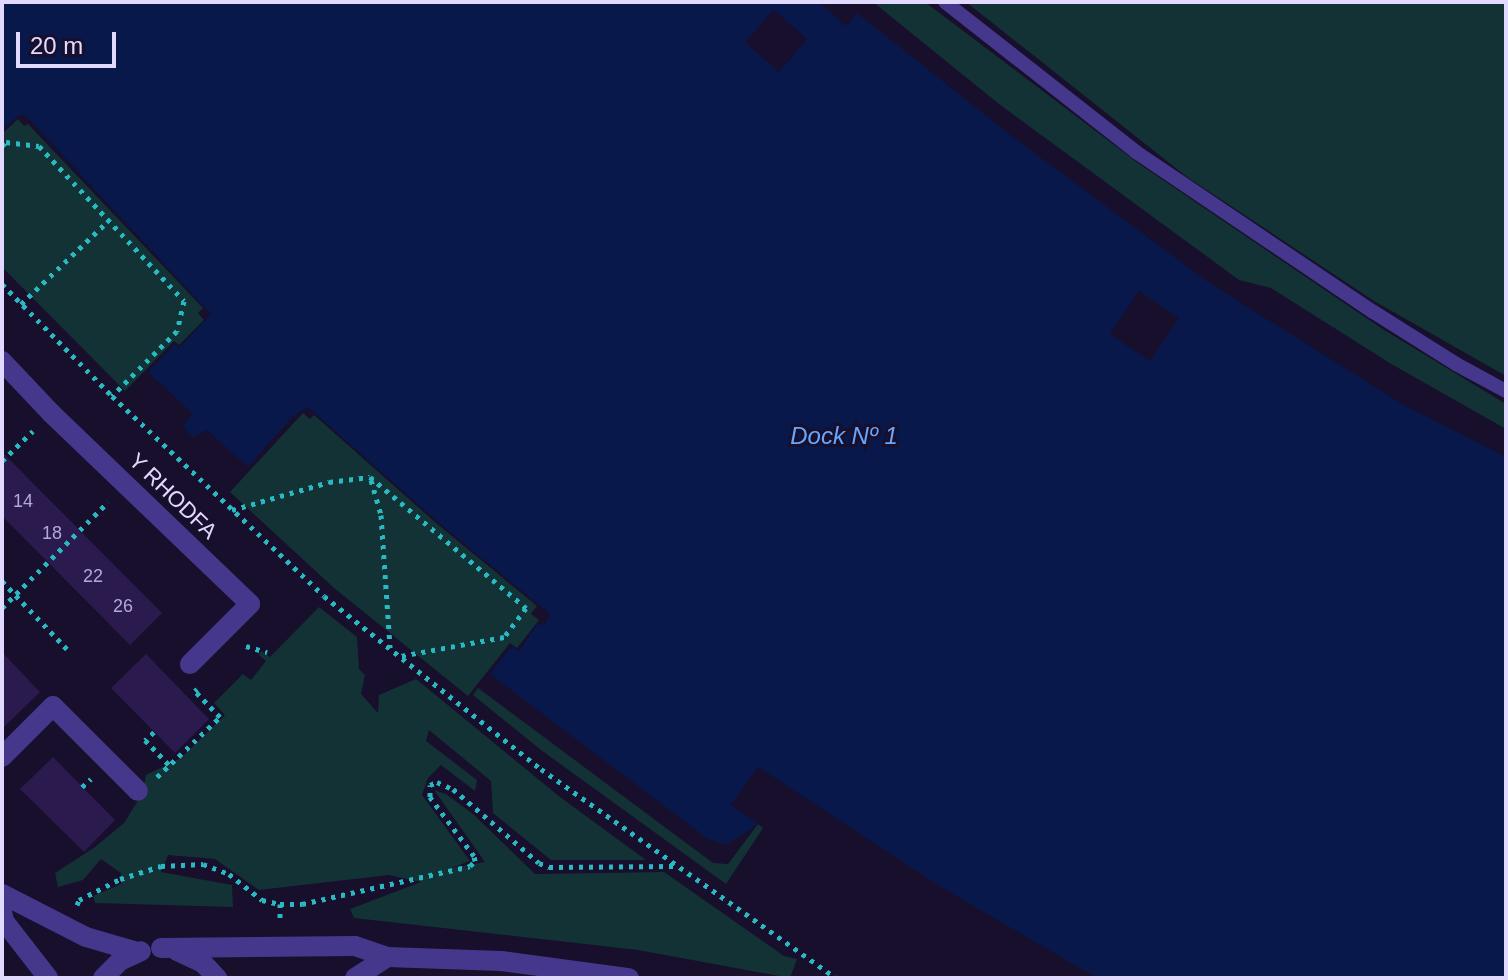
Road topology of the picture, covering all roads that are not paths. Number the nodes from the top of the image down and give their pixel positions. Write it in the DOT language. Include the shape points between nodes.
graph roads {
  1 [pos="945,2"];
  2 [pos="2,361"];
  3 [pos="1506,391"];
  4 [pos="190,664"];
  5 [pos="2,757"];
  6 [pos="138,791"];
  7 [pos="2,894"];
  8 [pos="2,912"];
  9 [pos="161,948"];
  10 [pos="137,952"];
  11 [pos="387,957"];
  12 [pos="48,978"];
  13 [pos="103,978"];
  14 [pos="217,978"];
  15 [pos="355,978"];
  16 [pos="629,978"];
  1 -- 3 [label="lane" via="1136,152 1372,311"];
  2 -- 4 [label="street, Y RHODFA" via="250,604"];
  5 -- 6 [label="street" via="53,706"];
  7 -- 10 [label="street" via="86,937"];
  8 -- 12 [label="street"];
  9 -- 10 [label="street"];
  9 -- 11 [label="street" via="355,946"];
  9 -- 14 [label="street" via="183,952"];
  10 -- 13 [label="street"];
  11 -- 15 [label="street"];
  11 -- 16 [label="street" via="501,961"];
}
